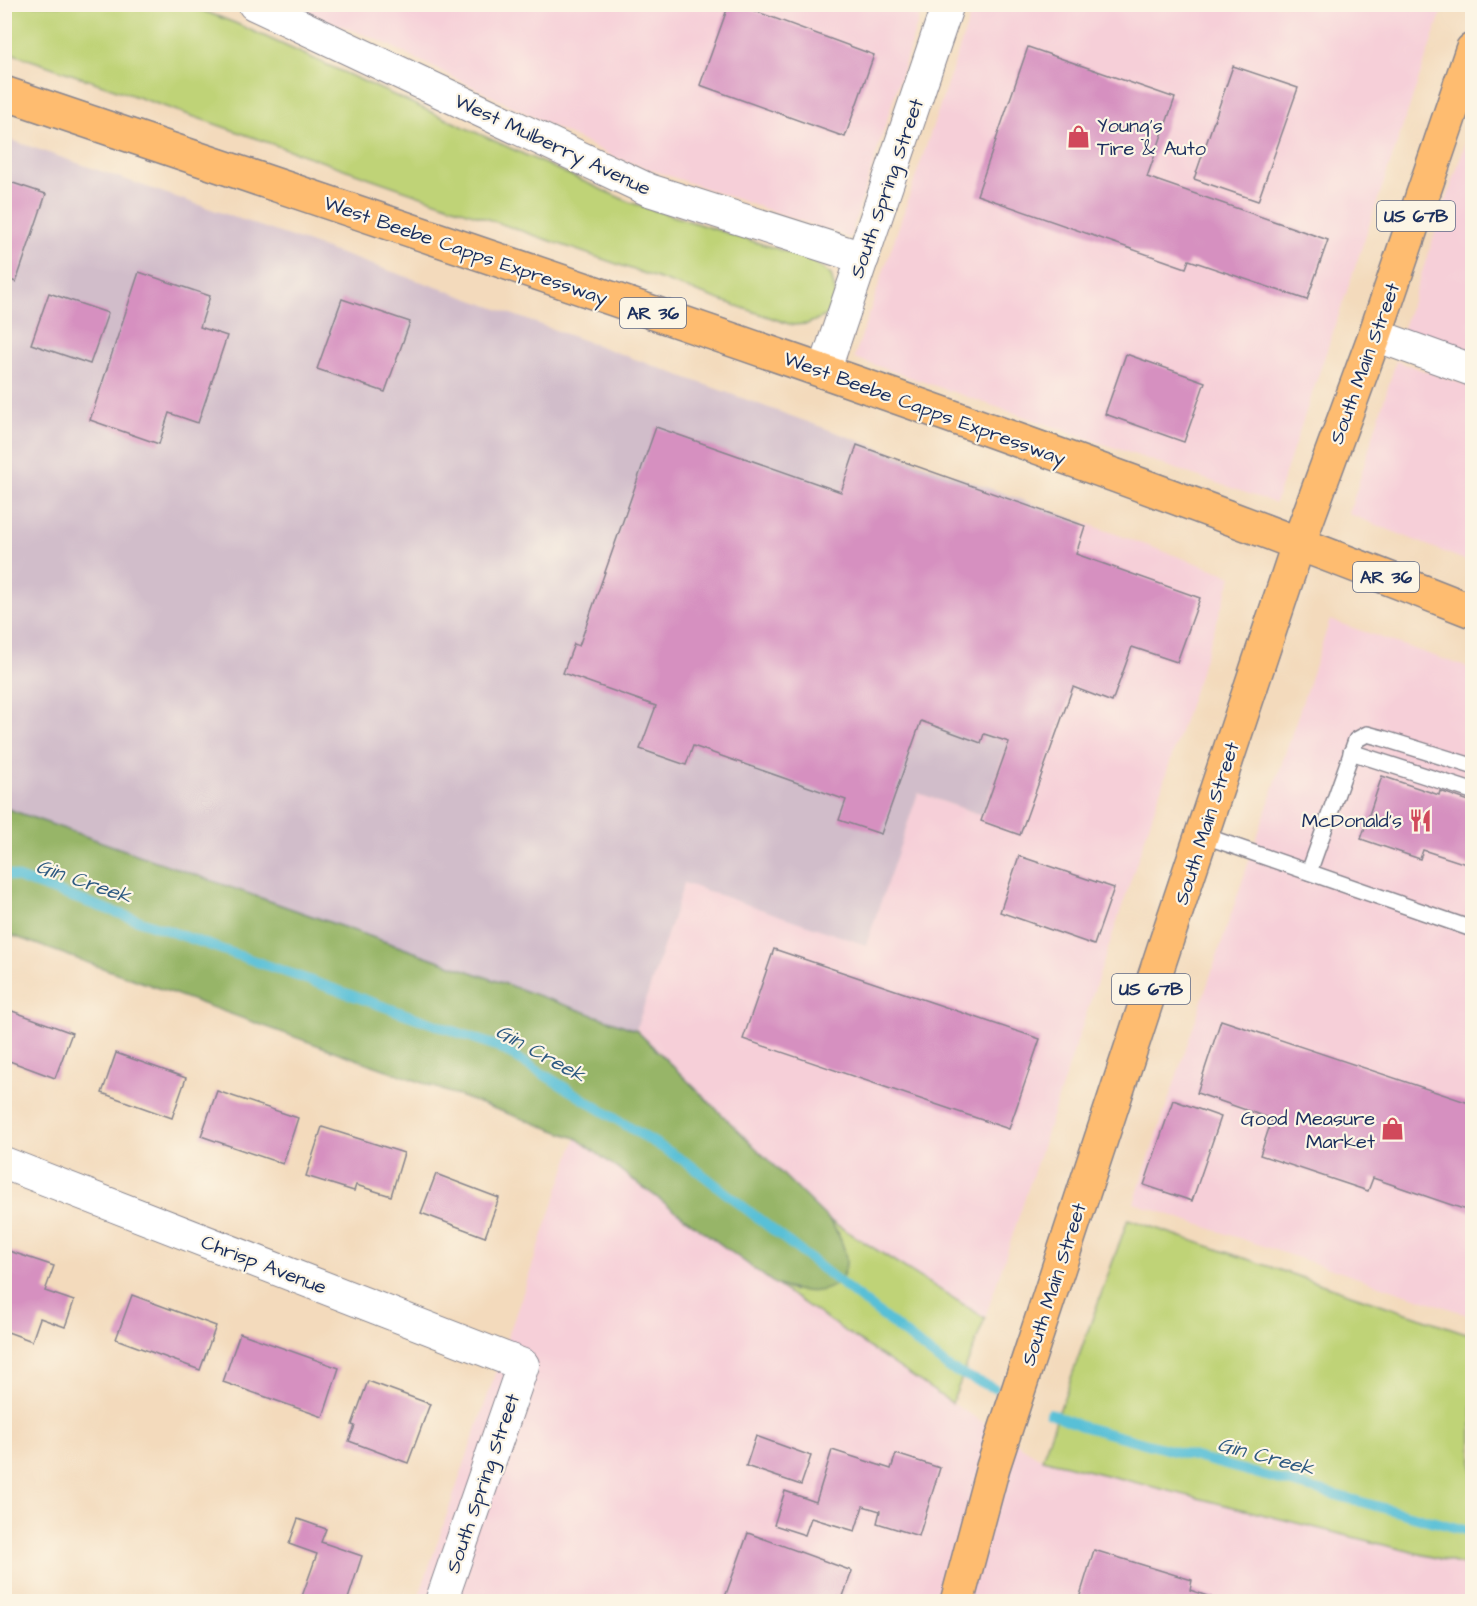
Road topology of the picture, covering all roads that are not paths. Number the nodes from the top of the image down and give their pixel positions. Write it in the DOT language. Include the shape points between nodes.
graph roads {
  1 [pos="254,4"];
  2 [pos="948,4"];
  3 [pos="1473,50"];
  4 [pos="4,93"];
  5 [pos="863,258"];
  6 [pos="1375,335"];
  7 [pos="1473,370"];
  8 [pos="824,372"];
  9 [pos="1299,542"];
  10 [pos="1473,611"];
  11 [pos="1351,752"];
  12 [pos="1473,766"];
  13 [pos="1473,790"];
  14 [pos="1202,835"];
  15 [pos="1309,872"];
  16 [pos="1473,929"];
  17 [pos="4,1163"];
  18 [pos="523,1365"];
  19 [pos="441,1602"];
  20 [pos="957,1602"];
  1 -- 5 [label="street, West Mulberry Avenue" via="649,190"];
  2 -- 5 [label="street, South Spring Street"];
  3 -- 6 [label="main road, South Main Street / US 67B"];
  4 -- 8 [label="main road, West Beebe Capps Expressway / AR 36"];
  5 -- 8 [label="street, South Spring Street"];
  6 -- 7 [label="street"];
  6 -- 9 [label="main road, South Main Street / US 67B"];
  8 -- 9 [label="main road, West Beebe Capps Expressway / AR 36"];
  9 -- 10 [label="main road, AR 36"];
  9 -- 14 [label="main road, South Main Street / US 67B"];
  11 -- 12 [label="lane" via="1356,740 1367,735"];
  11 -- 13 [label="lane"];
  11 -- 15 [label="lane"];
  14 -- 15 [label="lane"];
  14 -- 20 [label="main road, South Main Street / US 67B" via="993,1467"];
  15 -- 16 [label="lane"];
  17 -- 18 [label="street, Chrisp Avenue"];
  18 -- 19 [label="street, South Spring Street"];
}
